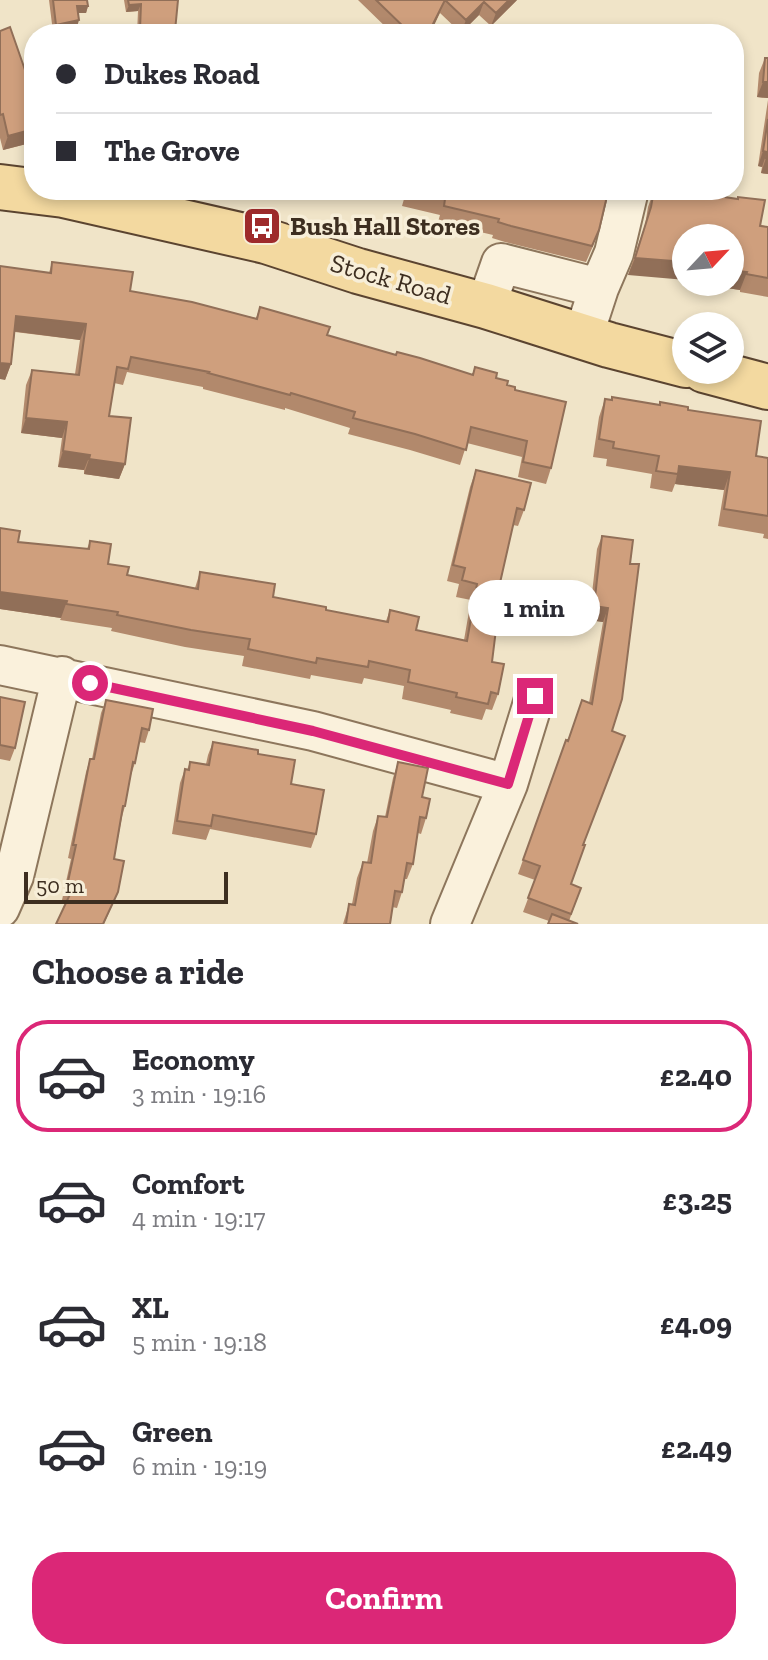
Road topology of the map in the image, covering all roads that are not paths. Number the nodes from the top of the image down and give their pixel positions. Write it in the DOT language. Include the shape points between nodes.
graph roads {
  1 [pos="0,187"];
  2 [pos="24,190"];
  3 [pos="86,200"];
  4 [pos="627,200"];
  5 [pos="599,288"];
  6 [pos="486,306"];
  7 [pos="583,337"];
  8 [pos="672,361"];
  9 [pos="744,381"];
  10 [pos="768,387"];
  11 [pos="0,665"];
  12 [pos="62,676"];
  13 [pos="535,696"];
  14 [pos="508,784"];
  15 [pos="0,908"];
  16 [pos="450,924"];
  1 -- 2 [label="main road, Stock Road"];
  3 -- 6 [label="main road, Stock Road" via="266,241"];
  4 -- 5 [label="street"];
  5 -- 6 [label="street" via="501,263"];
  5 -- 7 [label="street"];
  6 -- 7 [label="main road, Stock Road"];
  7 -- 8 [label="main road, Stock Road"];
  9 -- 10 [label="main road"];
  11 -- 12 [label="street"];
  12 -- 14 [label="street" via="313,731"];
  12 -- 15 [label="street" via="14,876"];
  13 -- 14 [label="street"];
  14 -- 16 [label="street"];
}
